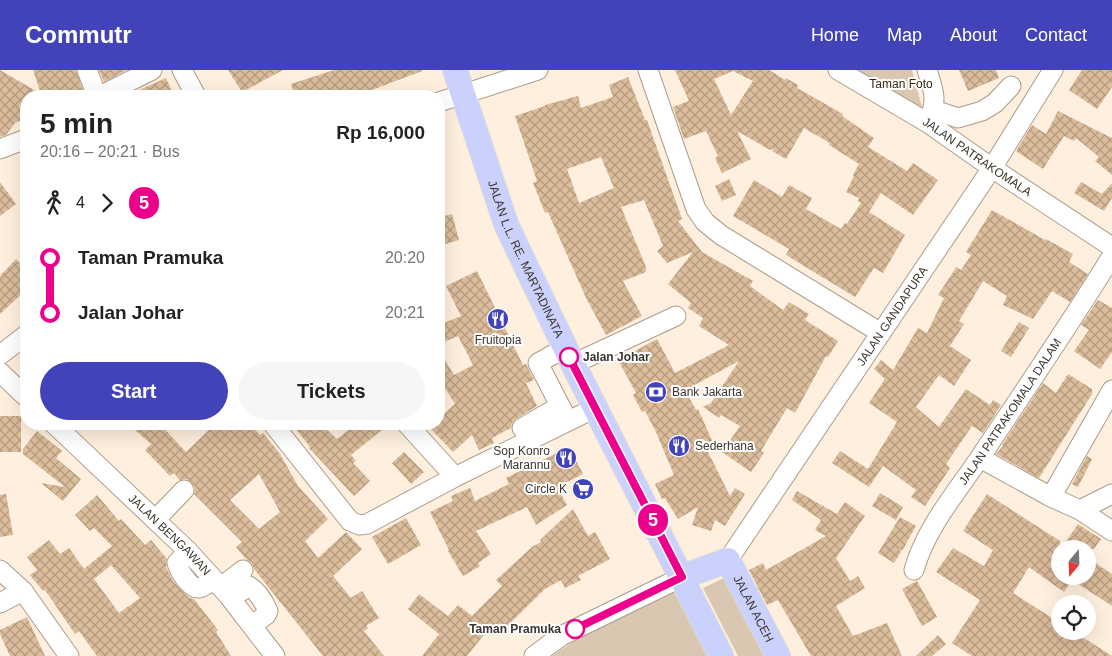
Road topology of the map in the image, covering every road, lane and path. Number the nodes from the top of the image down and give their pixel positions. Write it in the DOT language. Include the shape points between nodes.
graph roads {
  1 [pos="87,70"];
  2 [pos="152,70"];
  3 [pos="182,70"];
  4 [pos="455,70"];
  5 [pos="538,70"];
  6 [pos="648,70"];
  7 [pos="838,70"];
  8 [pos="927,70"];
  9 [pos="1053,70"];
  10 [pos="1011,86"];
  11 [pos="96,90"];
  12 [pos="111,90"];
  13 [pos="193,90"];
  14 [pos="463,94"];
  15 [pos="445,100"];
  16 [pos="931,117"];
  17 [pos="20,141"];
  18 [pos="0,149"];
  19 [pos="992,168"];
  20 [pos="1112,247"];
  21 [pos="1112,256"];
  22 [pos="676,316"];
  23 [pos="881,333"];
  24 [pos="20,340"];
  25 [pos="0,355"];
  26 [pos="569,356"];
  27 [pos="0,372"];
  28 [pos="1112,390"];
  29 [pos="20,391"];
  30 [pos="595,408"];
  31 [pos="564,414"];
  32 [pos="522,428"];
  33 [pos="60,430"];
  34 [pos="278,430"];
  35 [pos="412,430"];
  36 [pos="980,458"];
  37 [pos="455,477"];
  38 [pos="184,490"];
  39 [pos="1112,494"];
  40 [pos="1051,497"];
  41 [pos="1080,510"];
  42 [pos="155,520"];
  43 [pos="1112,531"];
  44 [pos="728,560"];
  45 [pos="0,570"];
  46 [pos="243,570"];
  47 [pos="914,570"];
  48 [pos="682,577"];
  49 [pos="222,588"];
  50 [pos="23,590"];
  51 [pos="0,604"];
  52 [pos="69,656"];
  53 [pos="275,656"];
  54 [pos="534,656"];
  55 [pos="721,656"];
  56 [pos="778,656"];
  1 -- 11 [label="street"];
  2 -- 12 [label="street"];
  3 -- 13 [label="street"];
  4 -- 14 [label="main road, JALAN L.L. RE. MARTADINATA"];
  5 -- 14 [label="street"];
  6 -- 23 [label="street" via="696,209 705,222"];
  7 -- 16 [label="street, JALAN PATRAKOMALA"];
  8 -- 16 [label="street" via="935,97"];
  9 -- 19 [label="street, JALAN GANDAPURA"];
  10 -- 16 [label="street" via="982,111 958,118"];
  14 -- 15 [label="street"];
  14 -- 26 [label="main road, JALAN L.L. RE. MARTADINATA" via="506,224"];
  16 -- 19 [label="street, JALAN PATRAKOMALA"];
  17 -- 18 [label="street"];
  19 -- 20 [label="street, JALAN PATRAKOMALA"];
  19 -- 23 [label="street, JALAN GANDAPURA"];
  21 -- 36 [label="street, JALAN PATRAKOMALA DALAM"];
  22 -- 26 [label="street"];
  23 -- 44 [label="street, JALAN GANDAPURA"];
  24 -- 25 [label="street"];
  26 -- 30 [label="main road, JALAN L.L. RE. MARTADINATA"];
  26 -- 31 [label="street" via="538,363"];
  27 -- 29 [label="street"];
  28 -- 40 [label="street"];
  30 -- 31 [label="street"];
  30 -- 48 [label="main road, JALAN L.L. RE. MARTADINATA"];
  31 -- 32 [label="street"];
  31 -- 37 [label="street"];
  33 -- 42 [label="street, JALAN BENGAWAN"];
  34 -- 37 [label="street" via="350,521 359,525 367,524"];
  35 -- 37 [label="street"];
  36 -- 40 [label="street"];
  36 -- 47 [label="street, JALAN PATRAKOMALA DALAM" via="935,524 918,553"];
  38 -- 42 [label="street"];
  39 -- 41 [label="street"];
  40 -- 41 [label="street"];
  41 -- 43 [label="street"];
  42 -- 49 [label="street, JALAN BENGAWAN"];
  44 -- 48 [label="main road"];
  44 -- 56 [label="main road, JALAN ACEH"];
  45 -- 50 [label="street"];
  46 -- 49 [label="street"];
  48 -- 54 [label="street" via="561,636"];
  48 -- 55 [label="main road, JALAN L.L. RE. MARTADINATA"];
  49 -- 53 [label="street, JALAN BENGAWAN"];
  50 -- 51 [label="street"];
  50 -- 52 [label="street"];
}
